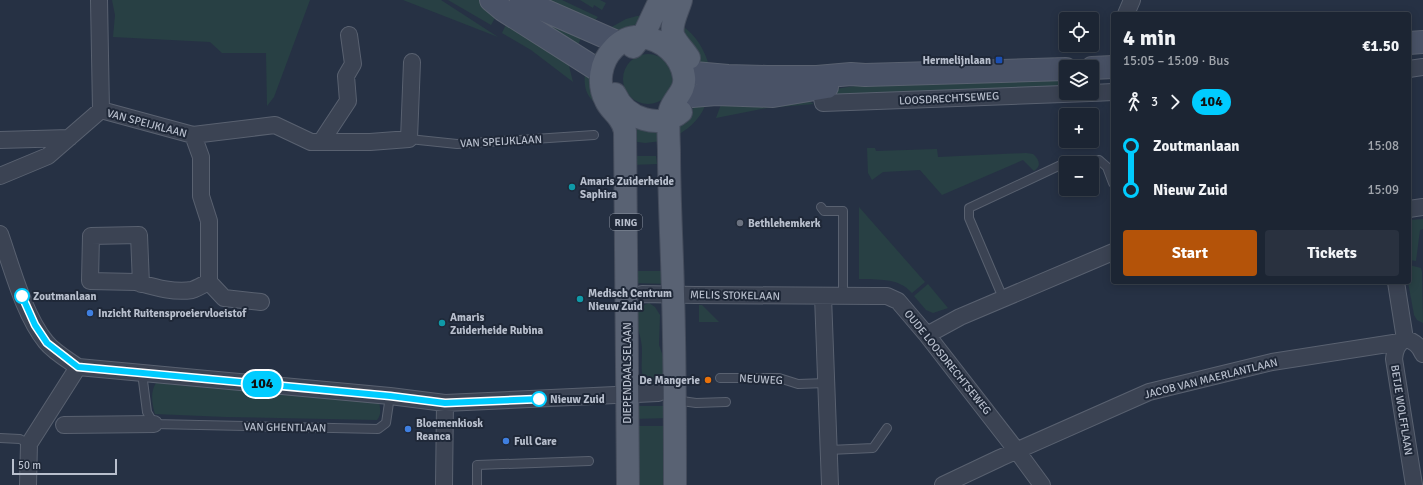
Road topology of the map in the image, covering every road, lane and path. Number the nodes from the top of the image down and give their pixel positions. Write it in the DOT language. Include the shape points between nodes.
graph roads {
  1 [pos="99,0"];
  2 [pos="491,0"];
  3 [pos="521,0"];
  4 [pos="660,0"];
  5 [pos="681,0"];
  6 [pos="1132,0"];
  7 [pos="1127,12"];
  8 [pos="349,35"];
  9 [pos="640,37"];
  10 [pos="1423,42"];
  11 [pos="619,43"];
  12 [pos="1411,43"];
  13 [pos="412,62"];
  14 [pos="1111,67"];
  15 [pos="1423,67"];
  16 [pos="1099,68"];
  17 [pos="1059,69"];
  18 [pos="1411,69"];
  19 [pos="688,72"];
  20 [pos="607,76"];
  21 [pos="820,90"];
  22 [pos="1111,92"];
  23 [pos="1059,93"];
  24 [pos="1099,93"];
  25 [pos="692,96"];
  26 [pos="101,110"];
  27 [pos="669,119"];
  28 [pos="193,135"];
  29 [pos="594,136"];
  30 [pos="69,138"];
  31 [pos="409,139"];
  32 [pos="0,140"];
  33 [pos="321,142"];
  34 [pos="0,176"];
  35 [pos="1111,178"];
  36 [pos="820,207"];
  37 [pos="1423,207"];
  38 [pos="1411,209"];
  39 [pos="0,234"];
  40 [pos="1111,253"];
  41 [pos="209,282"];
  42 [pos="141,284"];
  43 [pos="1396,284"];
  44 [pos="673,294"];
  45 [pos="823,296"];
  46 [pos="843,296"];
  47 [pos="1003,298"];
  48 [pos="261,302"];
  49 [pos="627,306"];
  50 [pos="928,335"];
  51 [pos="1402,340"];
  52 [pos="1423,354"];
  53 [pos="78,367"];
  54 [pos="142,373"];
  55 [pos="720,378"];
  56 [pos="826,384"];
  57 [pos="674,391"];
  58 [pos="627,395"];
  59 [pos="390,396"];
  60 [pos="726,402"];
  61 [pos="445,403"];
  62 [pos="154,424"];
  63 [pos="64,425"];
  64 [pos="887,428"];
  65 [pos="0,438"];
  66 [pos="29,444"];
  67 [pos="828,450"];
  68 [pos="1017,451"];
  69 [pos="589,461"];
  70 [pos="28,485"];
  71 [pos="444,485"];
  72 [pos="477,485"];
  73 [pos="628,485"];
  74 [pos="675,485"];
  75 [pos="830,485"];
  76 [pos="943,485"];
  77 [pos="1042,485"];
  78 [pos="1414,485"];
  1 -- 26 [label="street"];
  2 -- 20 [label="street"];
  3 -- 11 [label="street"];
  4 -- 9 [label="main road, RING"];
  5 -- 19 [label="main road" via="672,31 687,54"];
  6 -- 7 [label="street"];
  8 -- 33 [label="street" via="353,64 346,76 348,101"];
  9 -- 11 [label="main road" via="628,38"];
  9 -- 19 [label="main road" via="660,43 672,52"];
  9 -- 20 [label="main road, RING" via="633,47 618,59"];
  10 -- 12 [label="street"];
  11 -- 20 [label="main road, RING" via="604,62"];
  13 -- 31 [label="street"];
  14 -- 16 [label="street"];
  15 -- 18 [label="street"];
  17 -- 21 [label="street, LOOSDRECHTSEWEG" via="866,76 851,74"];
  19 -- 21 [label="street, LOOSDRECHTSEWEG" via="744,76"];
  19 -- 25 [label="main road" via="695,81"];
  19 -- 27 [label="main road" via="682,89 670,109"];
  20 -- 27 [label="main road" via="624,108 638,118 656,121"];
  20 -- 49 [label="main road, DIEPENDAALSELAAN / RING" via="602,89 605,101 620,118 625,131"];
  21 -- 23 [label="street, LOOSDRECHTSEWEG"];
  21 -- 25 [label="street, LOOSDRECHTSEWEG" via="773,96"];
  22 -- 24 [label="street, LOOSDRECHTSEWEG"];
  25 -- 27 [label="main road" via="685,109"];
  26 -- 28 [label="street, VAN SPEIJKLAAN"];
  26 -- 30 [label="street"];
  27 -- 44 [label="main road"];
  28 -- 33 [label="street, VAN SPEIJKLAAN" via="275,125 312,142"];
  28 -- 41 [label="street, VAN SPEIJKLAAN" via="201,157 201,196 208,221"];
  29 -- 31 [label="lane, VAN SPEIJKLAAN" via="457,144"];
  30 -- 32 [label="street"];
  30 -- 34 [label="street" via="48,156"];
  31 -- 33 [label="street, VAN SPEIJKLAAN"];
  35 -- 47 [label="lane" via="1107,167 1099,160 1065,163 969,208 969,218"];
  36 -- 46 [label="lane" via="824,211 843,211"];
  37 -- 38 [label="street"];
  39 -- 53 [label="street" via="35,325 47,343"];
  40 -- 47 [label="street"];
  41 -- 42 [label="street" via="192,290 168,290"];
  41 -- 48 [label="street" via="224,298"];
  43 -- 51 [label="street, BETJE WOLFFLAAN"];
  44 -- 45 [label="street, MELIS STOKELAAN"];
  44 -- 49 [label="street, MELIS STOKELAAN" via="642,294 633,298"];
  44 -- 57 [label="main road"];
  45 -- 46 [label="street, OUDE LOOSDRECHTSEWEG"];
  45 -- 56 [label="street"];
  46 -- 50 [label="street, OUDE LOOSDRECHTSEWEG" via="887,296 898,301"];
  47 -- 50 [label="street"];
  49 -- 58 [label="main road, DIEPENDAALSELAAN / RING"];
  50 -- 68 [label="street, OUDE LOOSDRECHTSEWEG"];
  51 -- 52 [label="street" via="1414,341"];
  51 -- 68 [label="street, JACOB VAN MAERLANTLAAN" via="1272,362 1149,392"];
  51 -- 78 [label="street, BETJE WOLFFLAAN" via="1395,350 1394,359"];
  53 -- 54 [label="street"];
  53 -- 66 [label="street"];
  54 -- 59 [label="street"];
  54 -- 62 [label="lane" via="147,412"];
  55 -- 56 [label="lane, NEUWEG" via="779,378 798,384"];
  56 -- 67 [label="street"];
  57 -- 58 [label="street" via="666,389 658,393"];
  57 -- 60 [label="lane" via="696,403"];
  57 -- 74 [label="main road"];
  58 -- 61 [label="street"];
  58 -- 73 [label="main road, DIEPENDAALSELAAN / RING"];
  59 -- 61 [label="street"];
  59 -- 62 [label="lane, VAN GHENTLAAN" via="386,423 378,429"];
  61 -- 71 [label="street"];
  62 -- 63 [label="street, VAN GHENTLAAN"];
  64 -- 67 [label="lane" via="873,448"];
  65 -- 66 [label="lane" via="20,439"];
  66 -- 70 [label="street"];
  67 -- 75 [label="street"];
  68 -- 76 [label="street, JACOB VAN MAERLANTLAAN"];
  68 -- 77 [label="street, OUDE LOOSDRECHTSEWEG"];
  69 -- 72 [label="lane" via="477,465"];
}
